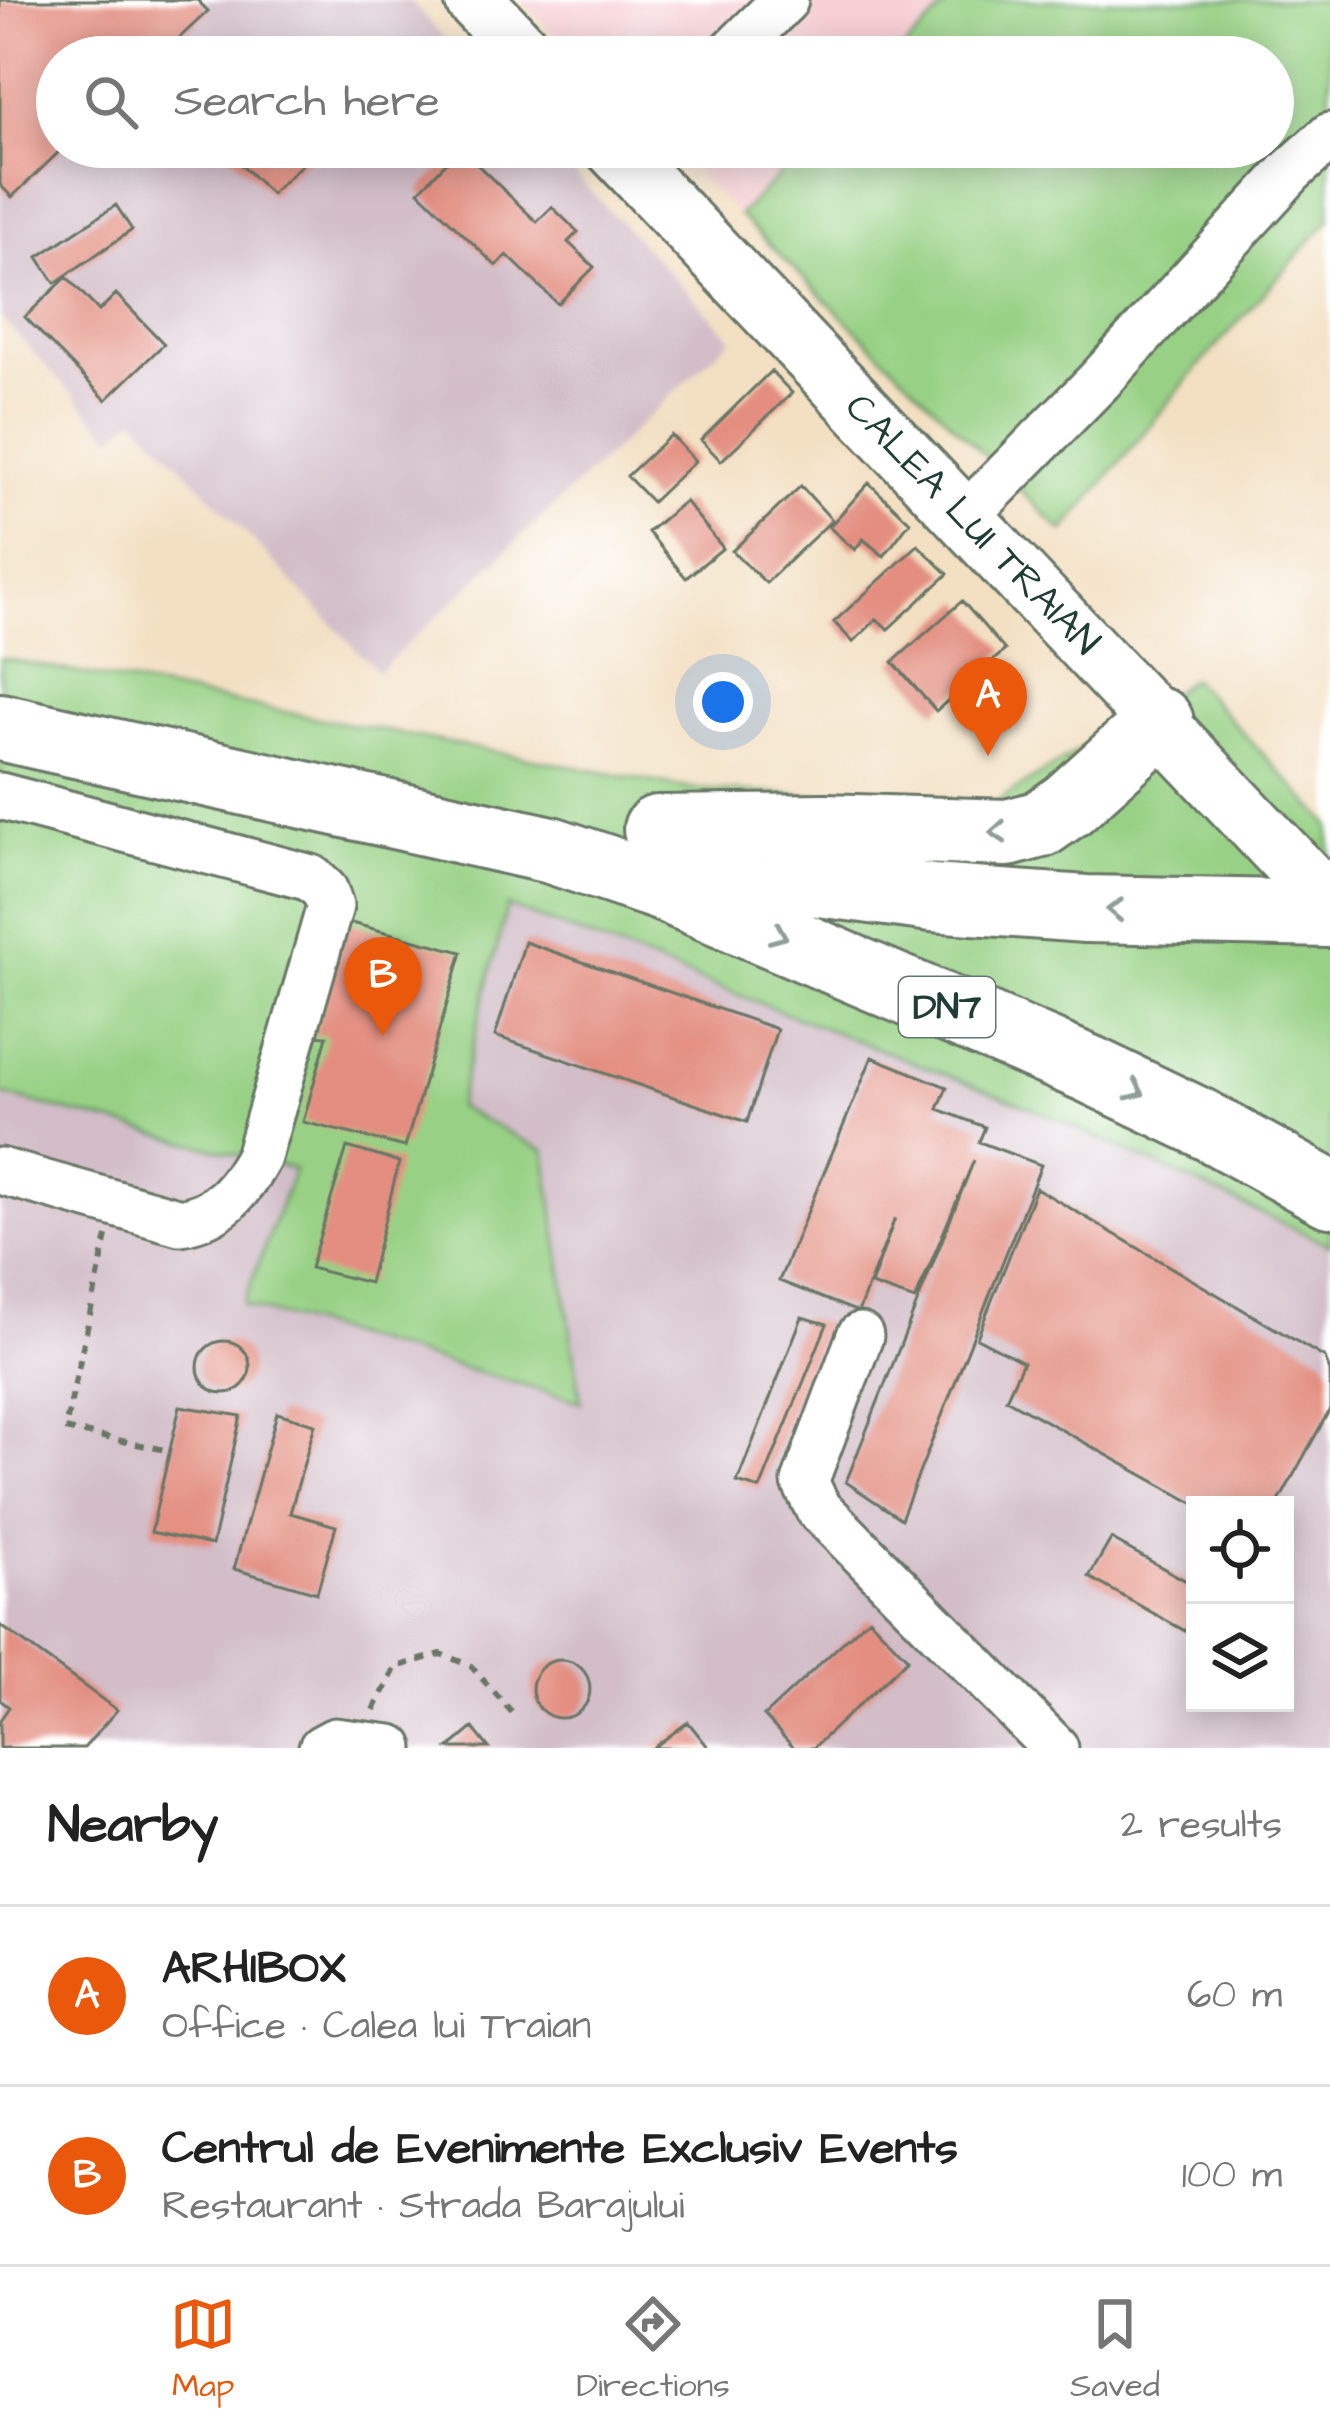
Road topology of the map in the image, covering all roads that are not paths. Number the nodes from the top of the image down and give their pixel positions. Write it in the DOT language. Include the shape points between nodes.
graph roads {
  1 [pos="474,0"];
  2 [pos="785,0"];
  3 [pos="508,36"];
  4 [pos="748,36"];
  5 [pos="1330,136"];
  6 [pos="634,168"];
  7 [pos="965,517"];
  8 [pos="1160,722"];
  9 [pos="0,727"];
  10 [pos="0,796"];
  11 [pos="576,851"];
  12 [pos="1330,904"];
  13 [pos="1330,914"];
  14 [pos="0,1171"];
  15 [pos="1330,1195"];
  16 [pos="860,1336"];
  17 [pos="390,1747"];
  18 [pos="322,1748"];
  19 [pos="1055,1748"];
  1 -- 3 [label="main road"];
  2 -- 4 [label="street"];
  5 -- 7 [label="street"];
  6 -- 7 [label="main road, CALEA LUI TRAIAN"];
  7 -- 8 [label="main road, CALEA LUI TRAIAN"];
  8 -- 11 [label="highway, one-way" via="1068,805 1008,833 670,827"];
  8 -- 12 [label="main road, CALEA LUI TRAIAN"];
  9 -- 11 [label="highway, DN7"];
  10 -- 14 [label="street" via="310,878 330,906 258,1157 220,1208 180,1222"];
  13 -- 11 [label="highway, DN7, one-way" via="932,898"];
  11 -- 15 [label="highway, DN7, one-way" via="1089,1069"];
  16 -- 19 [label="street" via="805,1482 818,1508"];
  17 -- 18 [label="street" via="335,1741"];
}
